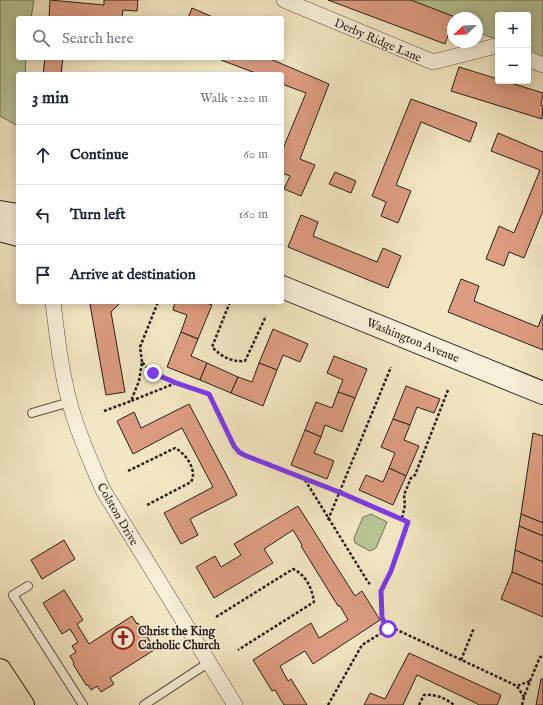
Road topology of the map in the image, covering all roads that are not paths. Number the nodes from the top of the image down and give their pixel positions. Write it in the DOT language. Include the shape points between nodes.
graph roads {
  1 [pos="284,0"];
  2 [pos="495,46"];
  3 [pos="531,60"];
  4 [pos="543,65"];
  5 [pos="0,212"];
  6 [pos="16,215"];
  7 [pos="0,230"];
  8 [pos="16,234"];
  9 [pos="284,288"];
  10 [pos="53,304"];
  11 [pos="543,393"];
  12 [pos="70,402"];
  13 [pos="32,413"];
  14 [pos="28,586"];
  15 [pos="208,663"];
  16 [pos="0,670"];
  17 [pos="0,701"];
  18 [pos="3,705"];
  19 [pos="23,705"];
  20 [pos="83,705"];
  21 [pos="144,705"];
  22 [pos="235,705"];
  1 -- 2 [label="street, Derby Ridge Lane" via="433,62"];
  3 -- 4 [label="street"];
  5 -- 6 [label="street"];
  7 -- 8 [label="street"];
  9 -- 11 [label="street, Washington Avenue"];
  10 -- 12 [label="street, Colston Drive" via="59,351"];
  12 -- 13 [label="lane"];
  12 -- 15 [label="street, Colston Drive" via="103,490"];
  14 -- 20 [label="lane" via="13,595"];
  15 -- 21 [label="lane"];
  15 -- 22 [label="street, Colston Drive"];
  16 -- 19 [label="main road"];
  17 -- 18 [label="main road"];
}
